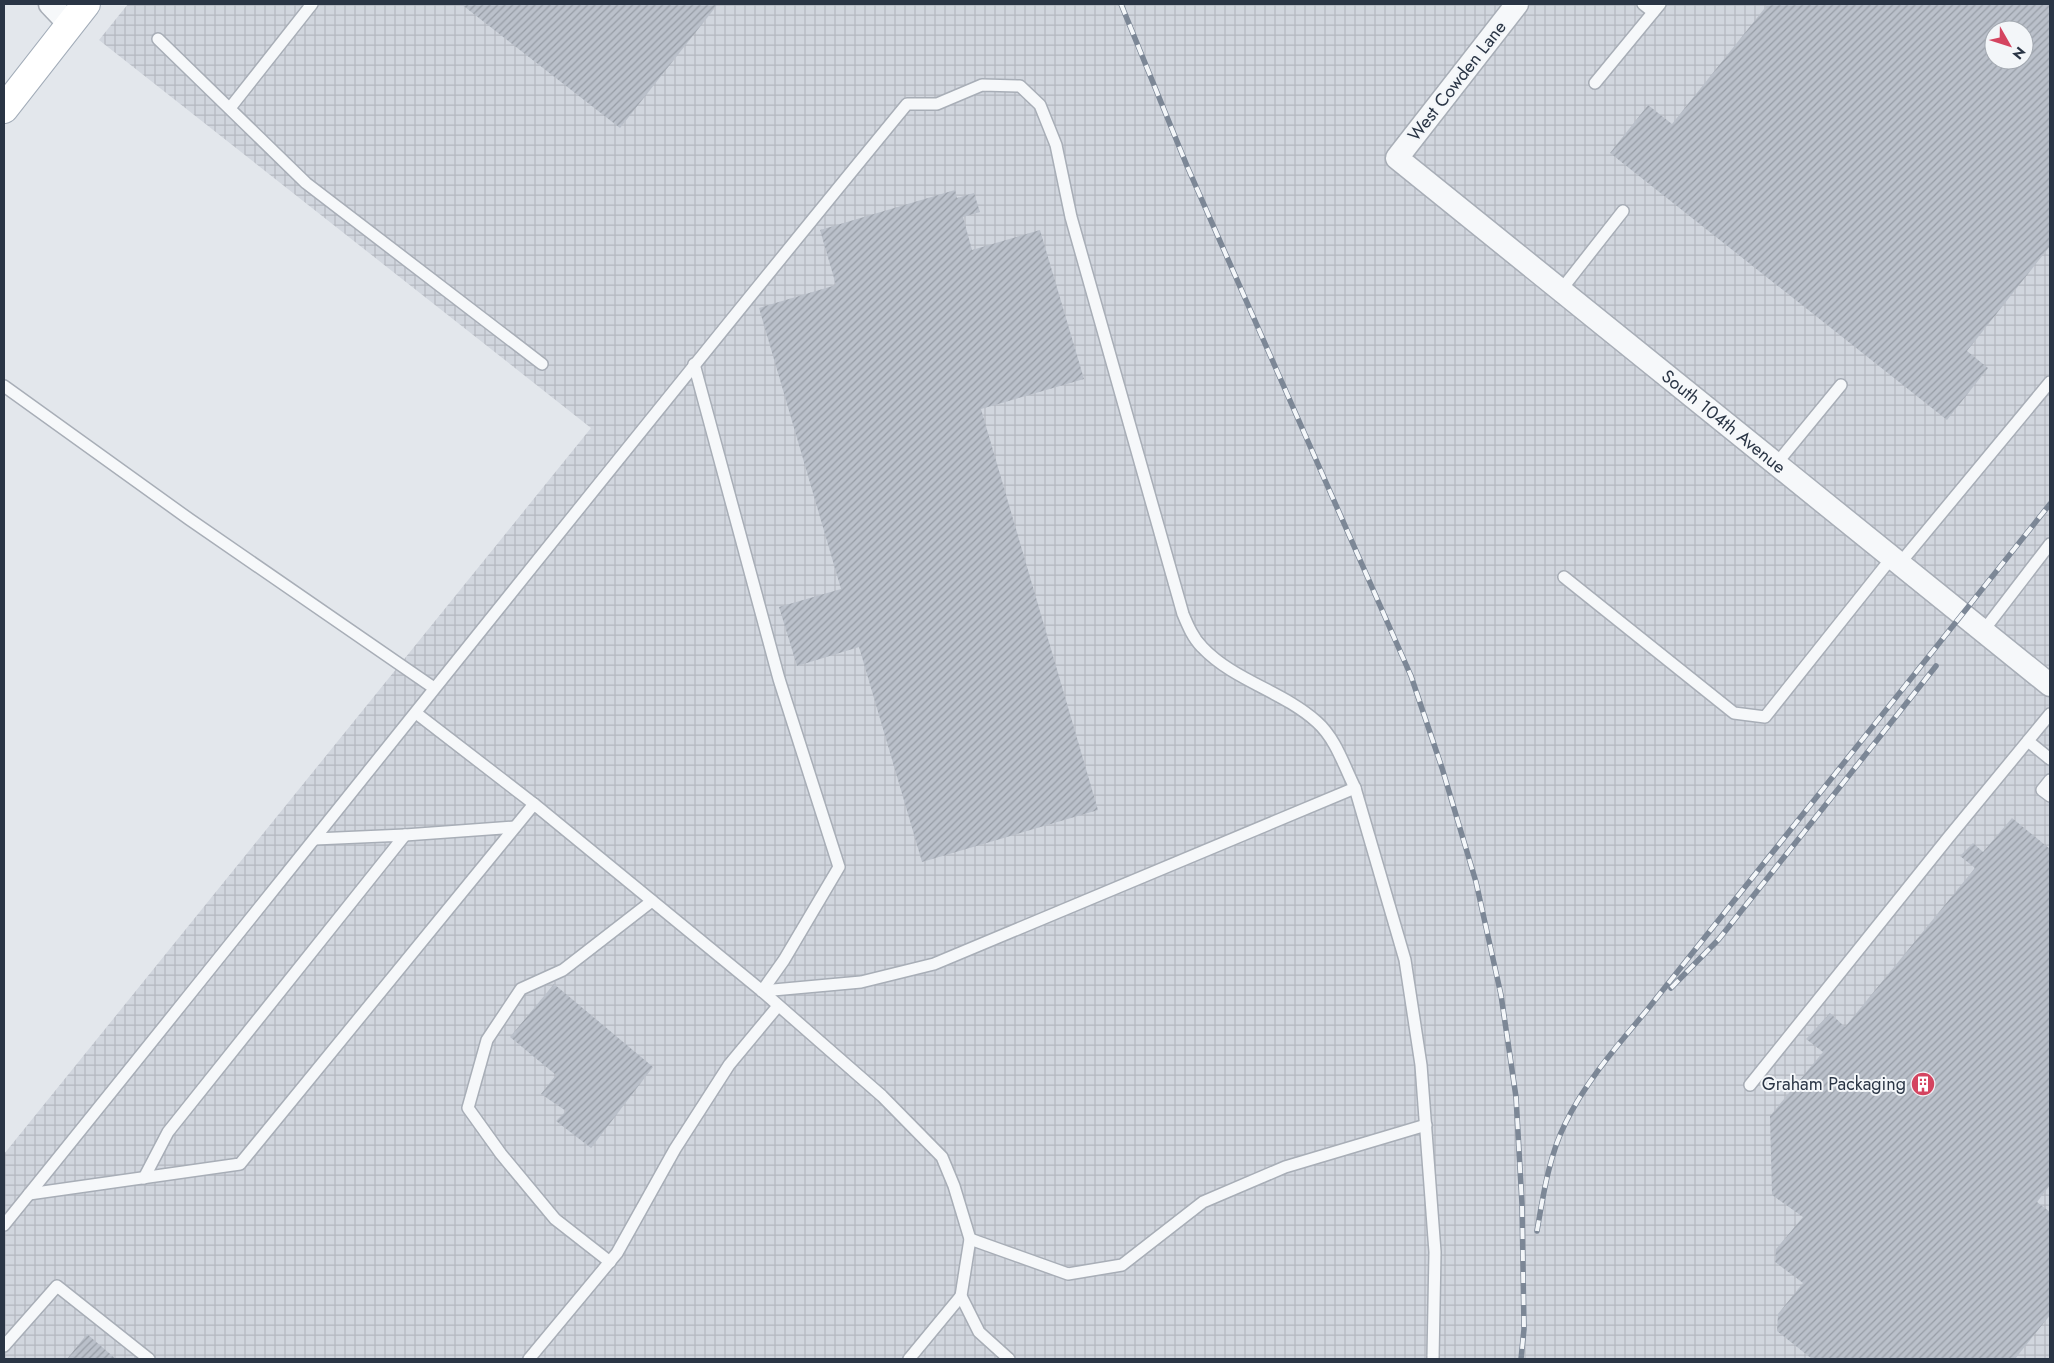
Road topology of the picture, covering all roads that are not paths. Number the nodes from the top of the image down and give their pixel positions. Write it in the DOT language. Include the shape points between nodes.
graph roads {
  1 [pos="50,4"];
  2 [pos="312,4"];
  3 [pos="1517,4"];
  4 [pos="1643,4"];
  5 [pos="1656,8"];
  6 [pos="78,14"];
  7 [pos="158,39"];
  8 [pos="1595,83"];
  9 [pos="230,108"];
  10 [pos="4,109"];
  11 [pos="1396,158"];
  12 [pos="1623,211"];
  13 [pos="1561,290"];
  14 [pos="542,364"];
  15 [pos="694,364"];
  16 [pos="2050,382"];
  17 [pos="1841,385"];
  18 [pos="4,386"];
  19 [pos="1777,463"];
  20 [pos="2050,544"];
  21 [pos="1897,559"];
  22 [pos="1564,577"];
  23 [pos="1984,630"];
  24 [pos="2050,685"];
  25 [pos="434,688"];
  26 [pos="416,713"];
  27 [pos="2050,714"];
  28 [pos="2028,741"];
  29 [pos="2050,759"];
  30 [pos="2050,780"];
  31 [pos="1355,788"];
  32 [pos="2050,796"];
  33 [pos="534,804"];
  34 [pos="515,827"];
  35 [pos="405,835"];
  36 [pos="316,839"];
  37 [pos="652,901"];
  38 [pos="762,991"];
  39 [pos="778,1006"];
  40 [pos="1750,1085"];
  41 [pos="1426,1125"];
  42 [pos="144,1178"];
  43 [pos="29,1194"];
  44 [pos="4,1225"];
  45 [pos="970,1239"];
  46 [pos="610,1262"];
  47 [pos="961,1296"];
  48 [pos="4,1346"];
  49 [pos="149,1359"];
  50 [pos="529,1359"];
  51 [pos="909,1359"];
  52 [pos="1009,1359"];
  53 [pos="1433,1359"];
  1 -- 6 [label="street"];
  2 -- 9 [label="lane"];
  3 -- 11 [label="street, West Cowden Lane"];
  4 -- 5 [label="lane"];
  5 -- 8 [label="lane"];
  6 -- 10 [label="main road"];
  7 -- 9 [label="lane"];
  9 -- 14 [label="lane" via="306,183"];
  11 -- 13 [label="street, South 104th Avenue"];
  12 -- 13 [label="lane"];
  13 -- 19 [label="street, South 104th Avenue"];
  15 -- 25 [label="lane"];
  15 -- 31 [label="lane" via="907,104 937,104 982,85 1020,86 1040,105 1056,146 1071,217 1183,614 1192,633 1201,646 1230,670 1318,722 1330,737"];
  15 -- 38 [label="lane" via="779,679 839,867"];
  16 -- 21 [label="lane"];
  17 -- 19 [label="lane"];
  18 -- 25 [label="lane" via="189,519"];
  19 -- 21 [label="street, South 104th Avenue"];
  20 -- 23 [label="lane"];
  21 -- 22 [label="lane" via="1766,717 1734,713"];
  21 -- 23 [label="street, South 104th Avenue"];
  23 -- 24 [label="street, South 104th Avenue"];
  25 -- 26 [label="lane"];
  26 -- 33 [label="lane"];
  26 -- 36 [label="lane"];
  27 -- 28 [label="lane"];
  28 -- 29 [label="lane"];
  28 -- 40 [label="lane"];
  30 -- 32 [label="lane" via="2042,790"];
  31 -- 38 [label="lane" via="934,964 861,982"];
  31 -- 41 [label="lane" via="1404,960 1422,1064"];
  33 -- 34 [label="lane"];
  33 -- 37 [label="lane"];
  34 -- 35 [label="lane"];
  34 -- 42 [label="lane" via="240,1164"];
  35 -- 36 [label="lane"];
  35 -- 42 [label="lane" via="168,1132"];
  36 -- 43 [label="lane"];
  37 -- 38 [label="lane"];
  37 -- 46 [label="lane" via="563,970 521,989 487,1040 468,1108 500,1154 555,1219"];
  38 -- 39 [label="lane"];
  39 -- 45 [label="lane" via="882,1096 942,1157"];
  39 -- 46 [label="lane" via="729,1064"];
  41 -- 45 [label="lane" via="1285,1167 1203,1202 1122,1265 1068,1274"];
  41 -- 53 [label="lane" via="1435,1252"];
  42 -- 43 [label="lane"];
  43 -- 44 [label="lane"];
  45 -- 47 [label="lane"];
  46 -- 50 [label="lane"];
  47 -- 51 [label="lane"];
  47 -- 52 [label="lane" via="979,1332"];
  48 -- 49 [label="lane" via="57,1286"];
}
